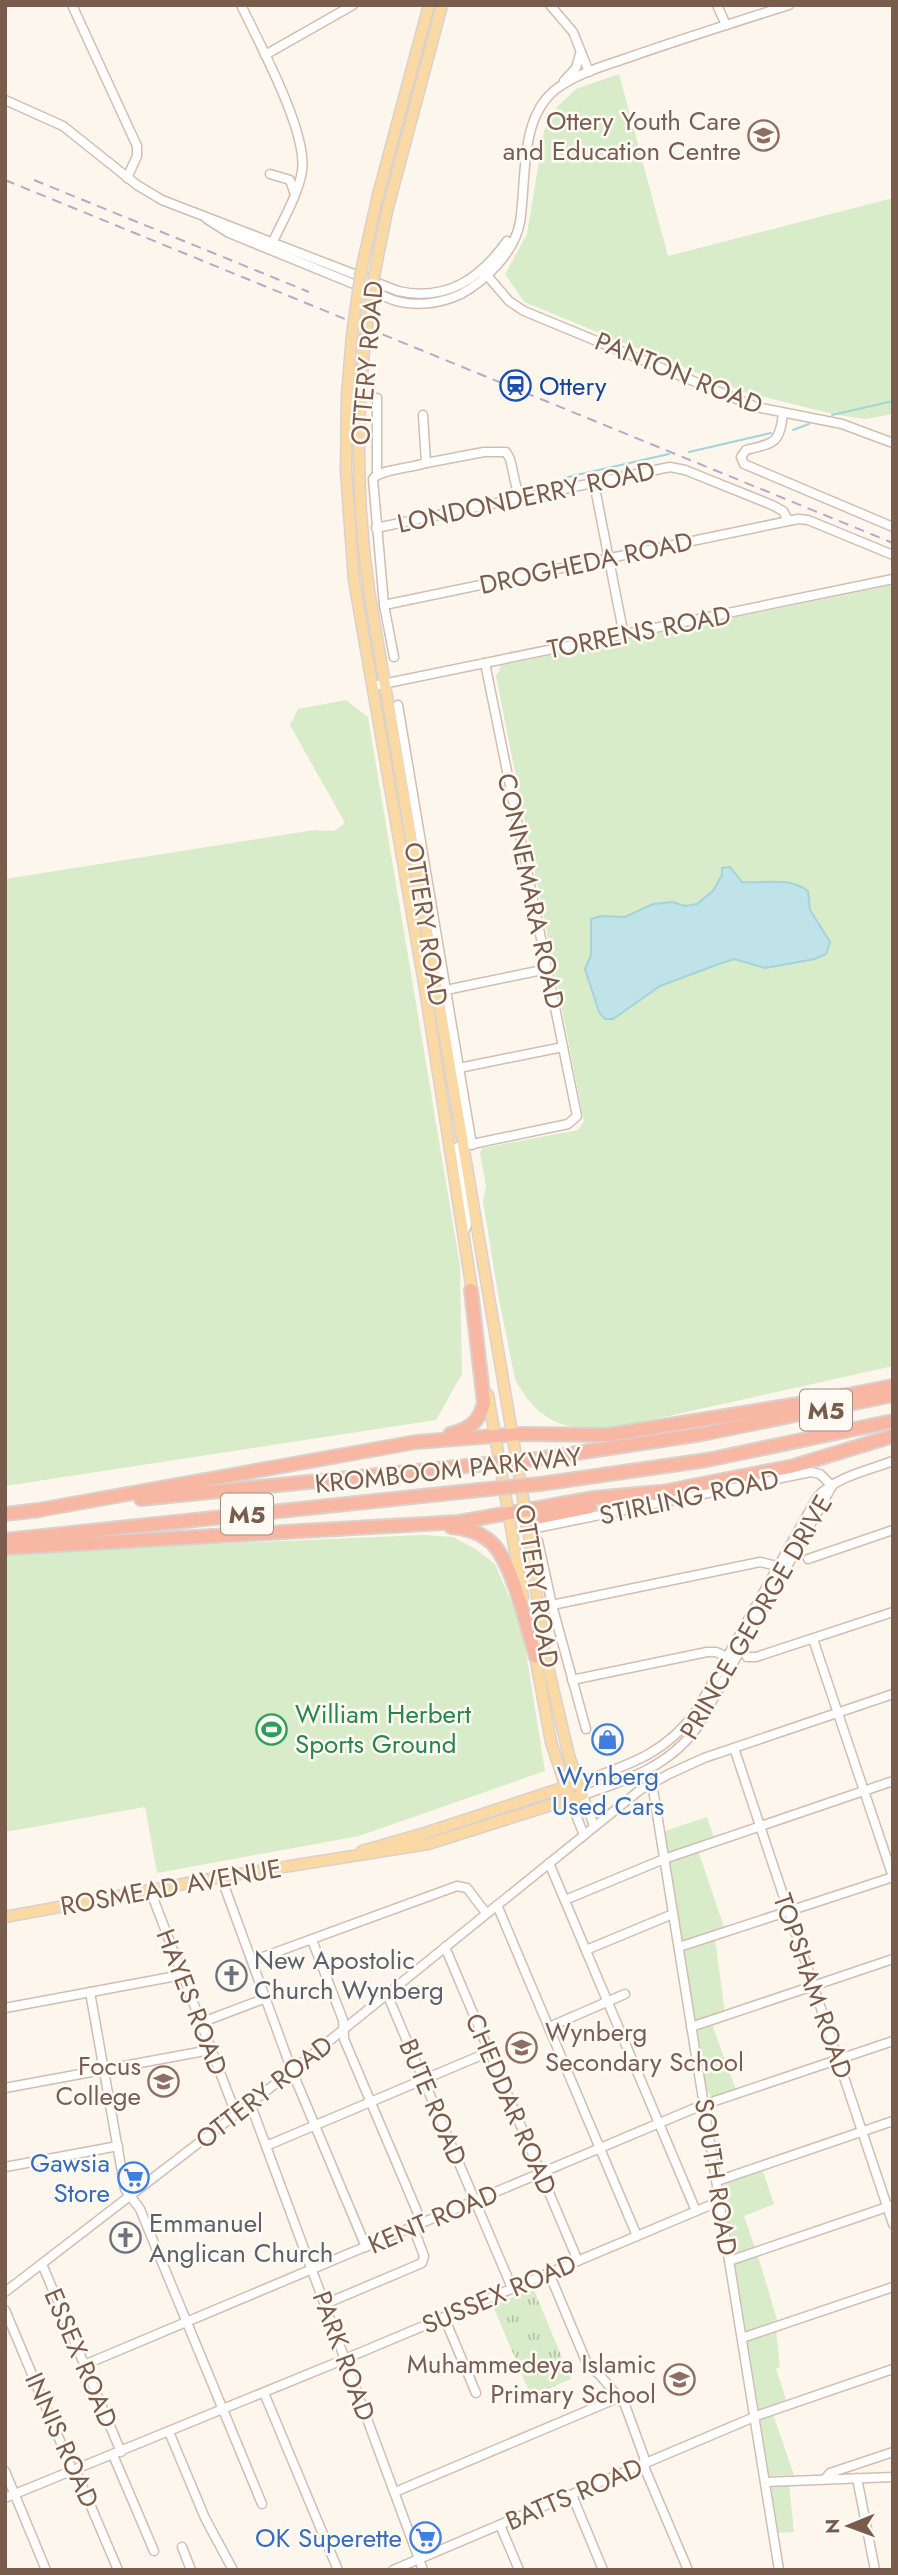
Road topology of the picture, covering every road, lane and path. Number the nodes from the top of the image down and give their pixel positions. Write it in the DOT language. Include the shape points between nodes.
graph roads {
  1 [pos="72,5"];
  2 [pos="241,5"];
  3 [pos="353,5"];
  4 [pos="442,5"];
  5 [pos="550,5"];
  6 [pos="717,5"];
  7 [pos="789,5"];
  8 [pos="427,8"];
  9 [pos="726,25"];
  10 [pos="580,48"];
  11 [pos="265,55"];
  12 [pos="589,72"];
  13 [pos="559,87"];
  14 [pos="5,100"];
  15 [pos="270,174"];
  16 [pos="127,177"];
  17 [pos="293,195"];
  18 [pos="521,209"];
  19 [pos="271,246"];
  20 [pos="502,258"];
  21 [pos="484,273"];
  22 [pos="500,290"];
  23 [pos="377,398"];
  24 [pos="783,413"];
  25 [pos="424,415"];
  26 [pos="893,443"];
  27 [pos="426,463"];
  28 [pos="377,474"];
  29 [pos="594,483"];
  30 [pos="519,499"];
  31 [pos="788,520"];
  32 [pos="893,527"];
  33 [pos="376,528"];
  34 [pos="893,555"];
  35 [pos="609,559"];
  36 [pos="893,579"];
  37 [pos="384,605"];
  38 [pos="624,636"];
  39 [pos="394,657"];
  40 [pos="485,663"];
  41 [pos="386,684"];
  42 [pos="373,687"];
  43 [pos="398,705"];
  44 [pos="547,969"];
  45 [pos="446,990"];
  46 [pos="563,1046"];
  47 [pos="459,1068"];
  48 [pos="467,1146"];
  49 [pos="463,1234"];
  50 [pos="471,1290"];
  51 [pos="893,1386"];
  52 [pos="893,1395"];
  53 [pos="893,1421"];
  54 [pos="513,1435"];
  55 [pos="893,1436"];
  56 [pos="495,1437"];
  57 [pos="416,1443"];
  58 [pos="893,1461"];
  59 [pos="831,1486"];
  60 [pos="659,1492"];
  61 [pos="526,1509"];
  62 [pos="33,1511"];
  63 [pos="507,1513"];
  64 [pos="5,1514"];
  65 [pos="425,1525"];
  66 [pos="535,1527"];
  67 [pos="893,1530"];
  68 [pos="5,1540"];
  69 [pos="538,1541"];
  70 [pos="5,1548"];
  71 [pos="808,1559"];
  72 [pos="777,1566"];
  73 [pos="552,1605"];
  74 [pos="893,1612"];
  75 [pos="813,1639"];
  76 [pos="536,1657"];
  77 [pos="727,1657"];
  78 [pos="747,1657"];
  79 [pos="572,1680"];
  80 [pos="893,1694"];
  81 [pos="838,1713"];
  82 [pos="586,1729"];
  83 [pos="734,1748"];
  84 [pos="893,1781"];
  85 [pos="578,1783"];
  86 [pos="652,1783"];
  87 [pos="566,1787"];
  88 [pos="864,1790"];
  89 [pos="583,1795"];
  90 [pos="570,1800"];
  91 [pos="594,1826"];
  92 [pos="759,1826"];
  93 [pos="583,1835"];
  94 [pos="338,1858"];
  95 [pos="664,1859"];
  96 [pos="549,1863"];
  97 [pos="221,1877"];
  98 [pos="893,1877"];
  99 [pos="150,1890"];
  100 [pos="565,1900"];
  101 [pos="497,1905"];
  102 [pos="788,1912"];
  103 [pos="486,1913"];
  104 [pos="673,1914"];
  105 [pos="5,1917"];
  106 [pos="312,1940"];
  107 [pos="679,1947"];
  108 [pos="444,1948"];
  109 [pos="586,1950"];
  110 [pos="893,1959"];
  111 [pos="252,1961"];
  112 [pos="182,1975"];
  113 [pos="813,1986"];
  114 [pos="90,1992"];
  115 [pos="387,1994"];
  116 [pos="625,1994"];
  117 [pos="266,1998"];
  118 [pos="607,2002"];
  119 [pos="5,2008"];
  120 [pos="200,2023"];
  121 [pos="548,2027"];
  122 [pos="691,2027"];
  123 [pos="343,2030"];
  124 [pos="893,2041"];
  125 [pos="210,2050"];
  126 [pos="489,2052"];
  127 [pos="838,2060"];
  128 [pos="104,2069"];
  129 [pos="292,2071"];
  130 [pos="423,2080"];
  131 [pos="5,2088"];
  132 [pos="371,2102"];
  133 [pos="250,2104"];
  134 [pos="704,2104"];
  135 [pos="236,2113"];
  136 [pos="893,2121"];
  137 [pos="659,2123"];
  138 [pos="315,2126"];
  139 [pos="861,2132"];
  140 [pos="118,2146"];
  141 [pos="266,2146"];
  142 [pos="600,2148"];
  143 [pos="5,2166"];
  144 [pos="541,2173"];
  145 [pos="717,2181"];
  146 [pos="130,2196"];
  147 [pos="475,2200"];
  148 [pos="720,2201"];
  149 [pos="890,2206"];
  150 [pos="696,2211"];
  151 [pos="422,2223"];
  152 [pos="893,2224"];
  153 [pos="412,2227"];
  154 [pos="637,2236"];
  155 [pos="366,2247"];
  156 [pos="729,2260"];
  157 [pos="578,2261"];
  158 [pos="41,2264"];
  159 [pos="312,2270"];
  160 [pos="549,2273"];
  161 [pos="893,2287"];
  162 [pos="512,2288"];
  163 [pos="5,2292"];
  164 [pos="325,2304"];
  165 [pos="5,2310"];
  166 [pos="444,2317"];
  167 [pos="187,2322"];
  168 [pos="742,2338"];
  169 [pos="345,2359"];
  170 [pos="84,2365"];
  171 [pos="893,2369"];
  172 [pos="264,2393"];
  173 [pos="476,2393"];
  174 [pos="620,2397"];
  175 [pos="223,2409"];
  176 [pos="755,2417"];
  177 [pos="169,2432"];
  178 [pos="893,2452"];
  179 [pos="117,2453"];
  180 [pos="645,2464"];
  181 [pos="5,2471"];
  182 [pos="75,2471"];
  183 [pos="893,2477"];
  184 [pos="857,2478"];
  185 [pos="825,2479"];
  186 [pos="765,2482"];
  187 [pos="395,2492"];
  188 [pos="15,2495"];
  189 [pos="572,2495"];
  190 [pos="5,2498"];
  191 [pos="262,2504"];
  192 [pos="500,2525"];
  193 [pos="182,2547"];
  194 [pos="154,2551"];
  195 [pos="419,2559"];
  196 [pos="46,2570"];
  197 [pos="118,2570"];
  198 [pos="191,2570"];
  199 [pos="233,2570"];
  200 [pos="338,2570"];
  201 [pos="393,2570"];
  202 [pos="423,2570"];
  203 [pos="519,2570"];
  204 [pos="603,2570"];
  205 [pos="688,2570"];
  206 [pos="779,2570"];
  207 [pos="875,2570"];
  1 -- 16 [label="street" via="137,146"];
  2 -- 11 [label="street"];
  3 -- 11 [label="street"];
  4 -- 41 [label="main road, OTTERY ROAD, bridge" via="387,211 359,399 359,498"];
  5 -- 10 [label="street" via="567,23"];
  6 -- 9 [label="street"];
  7 -- 9 [label="street"];
  8 -- 42 [label="main road, OTTERY ROAD, bridge" via="361,271 347,395 354,580"];
  9 -- 12 [label="street"];
  10 -- 12 [label="street"];
  10 -- 13 [label="street" via="576,68"];
  11 -- 17 [label="street" via="300,146 302,170"];
  12 -- 13 [label="street"];
  13 -- 18 [label="street" via="541,107 532,130"];
  14 -- 16 [label="street" via="63,126"];
  15 -- 17 [label="street" via="290,180"];
  16 -- 19 [label="street" via="229,233"];
  17 -- 19 [label="street"];
  18 -- 20 [label="street" via="517,231"];
  18 -- 21 [label="street" via="509,238"];
  19 -- 21 [label="street" via="385,298 410,303 456,296 472,288"];
  20 -- 21 [label="street"];
  20 -- 22 [label="street" via="497,271"];
  21 -- 22 [label="street, PANTON ROAD"];
  22 -- 24 [label="street, PANTON ROAD" via="524,311 749,405"];
  23 -- 28 [label="street"];
  24 -- 26 [label="street, PANTON ROAD" via="842,424"];
  24 -- 32 [label="street" via="777,439 746,450 742,461"];
  25 -- 27 [label="street"];
  27 -- 28 [label="street"];
  27 -- 30 [label="street" via="504,451"];
  28 -- 33 [label="street" via="373,479"];
  29 -- 30 [label="street, LONDONDERRY ROAD"];
  29 -- 31 [label="street, LONDONDERRY ROAD" via="676,467 781,509"];
  29 -- 35 [label="street"];
  30 -- 33 [label="street, LONDONDERRY ROAD"];
  31 -- 34 [label="street" via="808,520"];
  31 -- 35 [label="street, DROGHEDA ROAD"];
  33 -- 37 [label="street"];
  35 -- 37 [label="street, DROGHEDA ROAD"];
  35 -- 38 [label="street"];
  36 -- 38 [label="street, TORRENS ROAD"];
  37 -- 39 [label="street"];
  38 -- 40 [label="street, TORRENS ROAD"];
  40 -- 41 [label="street, TORRENS ROAD"];
  40 -- 44 [label="street, CONNEMARA ROAD"];
  41 -- 42 [label="street, TORRENS ROAD"];
  41 -- 48 [label="main road, OTTERY ROAD"];
  42 -- 49 [label="main road, OTTERY ROAD"];
  43 -- 45 [label="street"];
  44 -- 45 [label="street"];
  44 -- 46 [label="street, CONNEMARA ROAD"];
  45 -- 47 [label="street"];
  46 -- 47 [label="street"];
  46 -- 48 [label="street, CONNEMARA ROAD" via="576,1119"];
  47 -- 48 [label="street" via="471,1133"];
  48 -- 49 [label="street" via="456,1150 467,1225"];
  48 -- 54 [label="main road, OTTERY ROAD"];
  49 -- 50 [label="main road, OTTERY ROAD"];
  50 -- 56 [label="main road, OTTERY ROAD"];
  50 -- 57 [label="highway" via="482,1413 466,1429"];
  51 -- 54 [label="highway" via="608,1435"];
  52 -- 62 [label="highway, KROMBOOM PARKWAY / M5, bridge" via="702,1434 537,1458"];
  53 -- 68 [label="highway, KROMBOOM PARKWAY / M5, bridge" via="738,1454 540,1484"];
  54 -- 56 [label="highway"];
  54 -- 61 [label="main road, OTTERY ROAD"];
  55 -- 60 [label="highway" via="794,1466"];
  56 -- 57 [label="highway"];
  56 -- 63 [label="main road, OTTERY ROAD"];
  57 -- 62 [label="highway"];
  58 -- 59 [label="street"];
  59 -- 66 [label="street, STIRLING ROAD" via="820,1474 811,1472"];
  59 -- 72 [label="street, PRINCE GEORGE DRIVE" via="818,1496"];
  59 -- 89 [label="street, PRINCE GEORGE DRIVE" via="694,1732 671,1755 637,1777"];
  60 -- 61 [label="highway"];
  60 -- 66 [label="highway" via="535,1518"];
  61 -- 63 [label="highway"];
  61 -- 66 [label="main road, OTTERY ROAD"];
  62 -- 64 [label="highway, KROMBOOM PARKWAY / M5"];
  63 -- 65 [label="highway"];
  63 -- 76 [label="main road, OTTERY ROAD"];
  65 -- 70 [label="highway"];
  65 -- 76 [label="highway" via="466,1529 493,1544 516,1592"];
  66 -- 85 [label="main road, OTTERY ROAD" via="544,1650"];
  67 -- 71 [label="street"];
  69 -- 73 [label="street"];
  72 -- 73 [label="street" via="760,1562"];
  72 -- 77 [label="street, PRINCE GEORGE DRIVE"];
  73 -- 79 [label="street"];
  74 -- 75 [label="street"];
  75 -- 78 [label="street"];
  75 -- 81 [label="street"];
  76 -- 87 [label="main road, OTTERY ROAD" via="551,1742"];
  77 -- 79 [label="street" via="707,1652"];
  77 -- 85 [label="street, PRINCE GEORGE DRIVE" via="697,1710 671,1740 642,1759"];
  79 -- 82 [label="street"];
  80 -- 81 [label="street"];
  81 -- 83 [label="street"];
  81 -- 88 [label="street"];
  83 -- 86 [label="street"];
  83 -- 92 [label="street, TOPSHAM ROAD"];
  84 -- 88 [label="street"];
  85 -- 87 [label="main road, ROSMEAD AVENUE"];
  85 -- 89 [label="main road, OTTERY ROAD"];
  86 -- 91 [label="street"];
  86 -- 95 [label="street, SOUTH ROAD"];
  87 -- 90 [label="main road, OTTERY ROAD"];
  87 -- 94 [label="main road, ROSMEAD AVENUE"];
  88 -- 92 [label="street"];
  88 -- 98 [label="street"];
  89 -- 90 [label="main road, ROSMEAD AVENUE"];
  89 -- 91 [label="street, OTTERY ROAD"];
  90 -- 93 [label="street, OTTERY ROAD"];
  90 -- 94 [label="main road, ROSMEAD AVENUE" via="428,1844"];
  91 -- 93 [label="street, OTTERY ROAD"];
  92 -- 95 [label="street"];
  92 -- 102 [label="street, TOPSHAM ROAD"];
  93 -- 96 [label="street, OTTERY ROAD"];
  94 -- 97 [label="main road, ROSMEAD AVENUE"];
  95 -- 100 [label="street"];
  95 -- 104 [label="street, SOUTH ROAD"];
  96 -- 100 [label="street"];
  96 -- 101 [label="street, OTTERY ROAD"];
  97 -- 99 [label="main road, ROSMEAD AVENUE"];
  97 -- 111 [label="street"];
  98 -- 102 [label="street"];
  99 -- 105 [label="main road, ROSMEAD AVENUE"];
  99 -- 112 [label="street, HAYES ROAD"];
  100 -- 109 [label="street"];
  101 -- 103 [label="street, OTTERY ROAD"];
  101 -- 121 [label="street"];
  102 -- 107 [label="street"];
  102 -- 113 [label="street, TOPSHAM ROAD"];
  103 -- 106 [label="street" via="467,1888 457,1886"];
  103 -- 108 [label="street, OTTERY ROAD"];
  104 -- 107 [label="street, SOUTH ROAD"];
  104 -- 109 [label="street"];
  106 -- 111 [label="street"];
  106 -- 123 [label="street"];
  107 -- 122 [label="street, SOUTH ROAD"];
  108 -- 115 [label="street, OTTERY ROAD"];
  108 -- 126 [label="street, CHEDDAR ROAD"];
  109 -- 118 [label="street"];
  110 -- 113 [label="street"];
  111 -- 117 [label="street"];
  112 -- 114 [label="street"];
  112 -- 120 [label="street, HAYES ROAD"];
  113 -- 122 [label="street"];
  113 -- 127 [label="street, TOPSHAM ROAD"];
  114 -- 119 [label="street"];
  114 -- 128 [label="street"];
  115 -- 123 [label="street, OTTERY ROAD"];
  115 -- 130 [label="street, BUTE ROAD"];
  116 -- 118 [label="street"];
  117 -- 120 [label="street"];
  117 -- 129 [label="street"];
  118 -- 121 [label="street"];
  118 -- 137 [label="street"];
  120 -- 125 [label="street, HAYES ROAD"];
  121 -- 142 [label="street"];
  122 -- 134 [label="street, SOUTH ROAD"];
  123 -- 129 [label="street, OTTERY ROAD"];
  123 -- 132 [label="street"];
  124 -- 127 [label="street, KENT ROAD"];
  125 -- 128 [label="street"];
  125 -- 135 [label="street, HAYES ROAD"];
  126 -- 130 [label="street"];
  126 -- 144 [label="street, CHEDDAR ROAD"];
  127 -- 134 [label="street, KENT ROAD"];
  127 -- 139 [label="street, TOPSHAM ROAD"];
  128 -- 131 [label="street"];
  128 -- 140 [label="street"];
  129 -- 133 [label="street, OTTERY ROAD"];
  129 -- 138 [label="street"];
  130 -- 132 [label="street"];
  130 -- 147 [label="street, BUTE ROAD"];
  132 -- 138 [label="street"];
  132 -- 151 [label="street"];
  133 -- 135 [label="street, OTTERY ROAD"];
  133 -- 141 [label="street, PARK ROAD"];
  134 -- 137 [label="street, KENT ROAD"];
  134 -- 145 [label="street, SOUTH ROAD"];
  135 -- 146 [label="street, OTTERY ROAD"];
  136 -- 139 [label="street"];
  137 -- 142 [label="street, KENT ROAD"];
  137 -- 150 [label="street"];
  138 -- 141 [label="street"];
  138 -- 155 [label="street"];
  139 -- 145 [label="street"];
  139 -- 149 [label="street, TOPSHAM ROAD"];
  140 -- 143 [label="street"];
  140 -- 146 [label="street"];
  141 -- 159 [label="street, PARK ROAD"];
  142 -- 144 [label="street, KENT ROAD"];
  142 -- 154 [label="street"];
  144 -- 147 [label="street, KENT ROAD"];
  144 -- 157 [label="street, CHEDDAR ROAD"];
  145 -- 148 [label="street, SOUTH ROAD"];
  146 -- 158 [label="street, OTTERY ROAD"];
  146 -- 167 [label="street"];
  147 -- 151 [label="street, KENT ROAD"];
  147 -- 162 [label="street, BUTE ROAD"];
  148 -- 150 [label="street, SUSSEX ROAD"];
  148 -- 156 [label="street, SOUTH ROAD"];
  149 -- 152 [label="street, TOPSHAM ROAD"];
  149 -- 156 [label="street"];
  150 -- 154 [label="street, SUSSEX ROAD"];
  151 -- 153 [label="street, KENT ROAD"];
  153 -- 155 [label="street, KENT ROAD"];
  153 -- 164 [label="street" via="424,2256 422,2263"];
  154 -- 157 [label="street, SUSSEX ROAD"];
  155 -- 159 [label="street, KENT ROAD"];
  156 -- 168 [label="street, SOUTH ROAD"];
  157 -- 160 [label="street, SUSSEX ROAD"];
  158 -- 163 [label="street, OTTERY ROAD"];
  158 -- 170 [label="street, ESSEX ROAD"];
  159 -- 164 [label="street, PARK ROAD"];
  159 -- 167 [label="street, KENT ROAD"];
  160 -- 162 [label="street, SUSSEX ROAD"];
  160 -- 174 [label="street" via="588,2366"];
  161 -- 168 [label="street"];
  162 -- 166 [label="street, SUSSEX ROAD"];
  164 -- 169 [label="street, PARK ROAD"];
  165 -- 182 [label="street, INNIS ROAD"];
  166 -- 169 [label="street, SUSSEX ROAD"];
  166 -- 173 [label="street"];
  167 -- 170 [label="street, KENT ROAD"];
  167 -- 175 [label="street"];
  168 -- 176 [label="street, SOUTH ROAD"];
  169 -- 172 [label="street, SUSSEX ROAD"];
  169 -- 187 [label="street, PARK ROAD"];
  170 -- 179 [label="street, ESSEX ROAD"];
  171 -- 176 [label="street, BATTS ROAD"];
  172 -- 175 [label="street, SUSSEX ROAD"];
  172 -- 200 [label="street"];
  174 -- 180 [label="street"];
  174 -- 187 [label="street"];
  175 -- 177 [label="street, SUSSEX ROAD"];
  175 -- 191 [label="street"];
  176 -- 180 [label="street, BATTS ROAD"];
  176 -- 186 [label="street, SOUTH ROAD"];
  177 -- 179 [label="street, SUSSEX ROAD"];
  177 -- 199 [label="street"];
  178 -- 185 [label="street" via="830,2473"];
  179 -- 182 [label="street, SUSSEX ROAD"];
  179 -- 194 [label="street, ESSEX ROAD"];
  180 -- 189 [label="street, BATTS ROAD"];
  180 -- 205 [label="street"];
  181 -- 188 [label="street"];
  182 -- 188 [label="street, SUSSEX ROAD"];
  182 -- 197 [label="street, INNIS ROAD"];
  183 -- 184 [label="street"];
  184 -- 185 [label="street"];
  184 -- 207 [label="street"];
  185 -- 186 [label="street"];
  186 -- 206 [label="street, SOUTH ROAD"];
  187 -- 195 [label="street, PARK ROAD"];
  188 -- 190 [label="street, SUSSEX ROAD"];
  188 -- 196 [label="street"];
  189 -- 192 [label="street, BATTS ROAD"];
  189 -- 204 [label="street"];
  192 -- 195 [label="street, BATTS ROAD"];
  192 -- 203 [label="street"];
  193 -- 198 [label="street"];
  195 -- 201 [label="street, BATTS ROAD"];
  195 -- 202 [label="street, PARK ROAD"];
}
